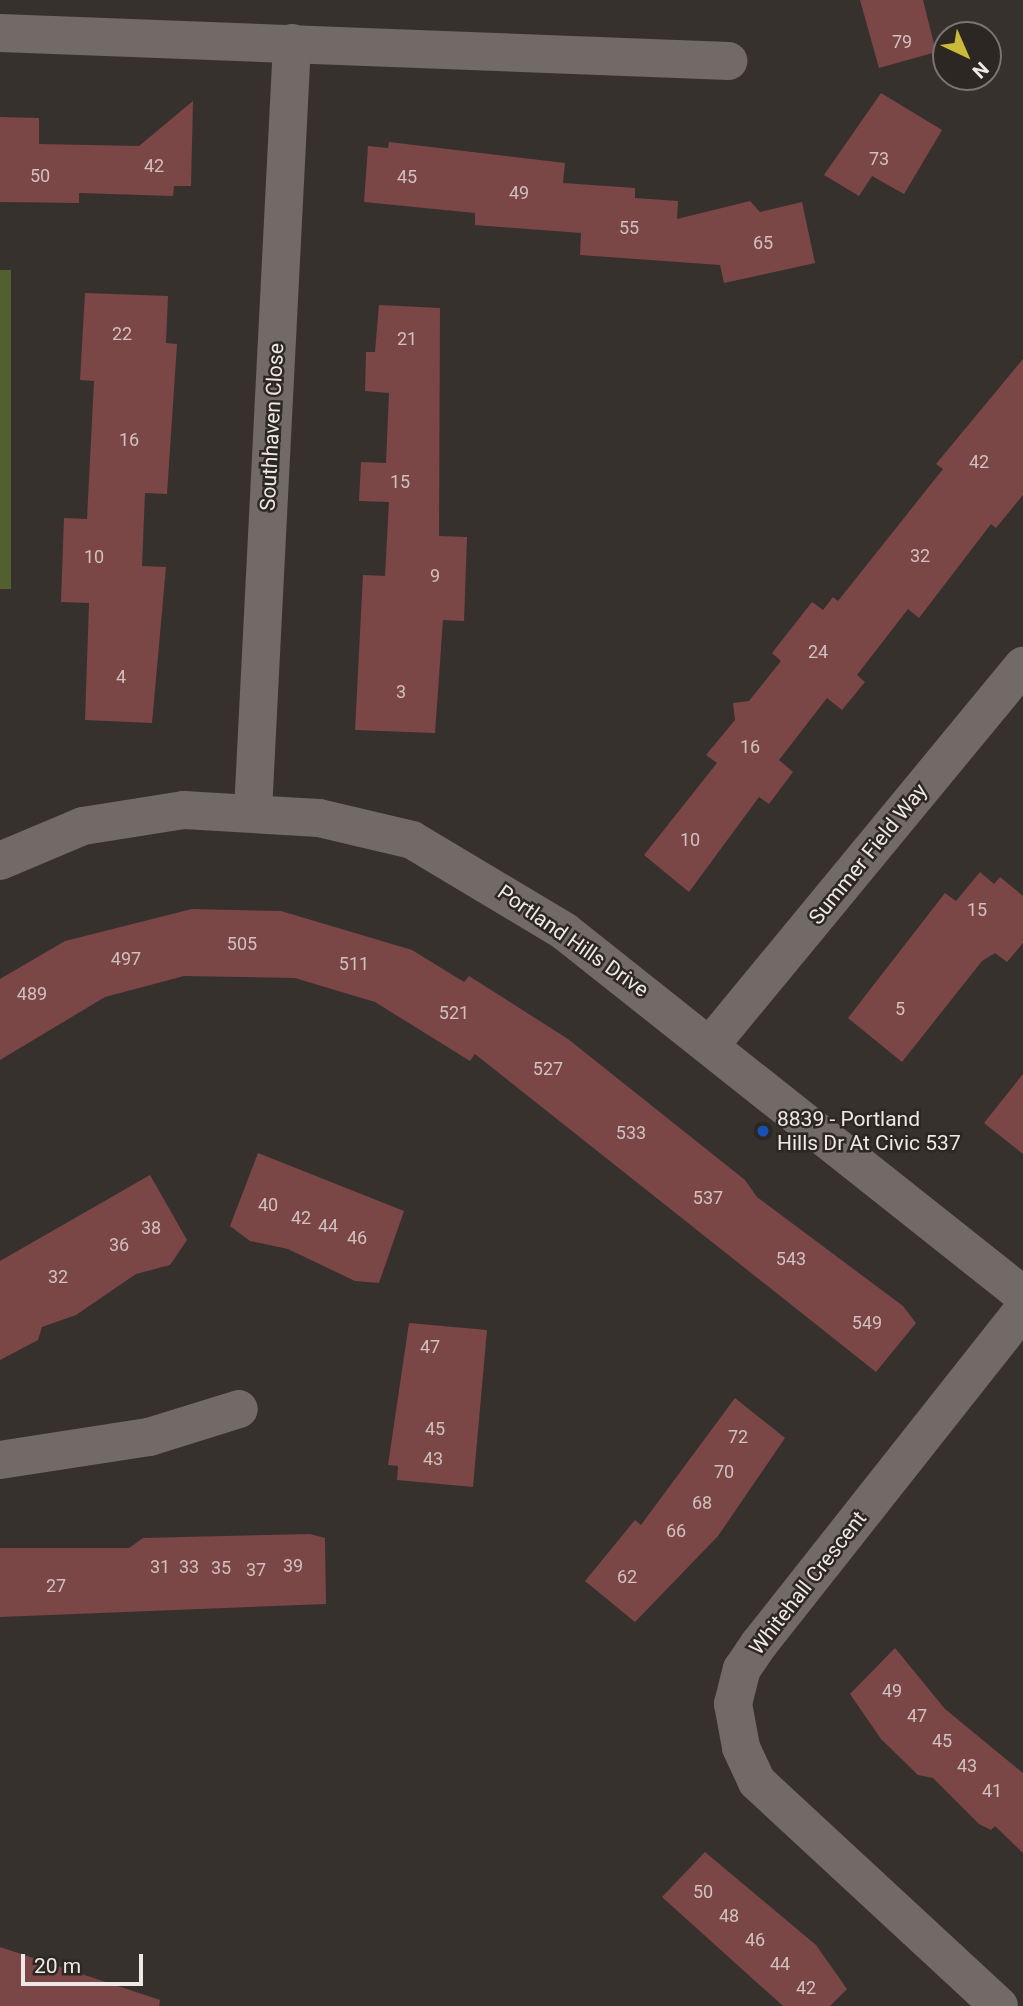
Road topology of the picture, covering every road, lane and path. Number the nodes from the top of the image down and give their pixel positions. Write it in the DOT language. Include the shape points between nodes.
graph roads {
  1 [pos="0,33"];
  2 [pos="292,43"];
  3 [pos="728,61"];
  4 [pos="1023,666"];
  5 [pos="253,811"];
  6 [pos="0,861"];
  7 [pos="712,1043"];
  8 [pos="1023,1295"];
  9 [pos="1023,1310"];
  10 [pos="239,1409"];
  11 [pos="0,1460"];
  12 [pos="999,2006"];
  1 -- 2 [label="street"];
  2 -- 3 [label="street"];
  2 -- 5 [label="street, Southhaven Close"];
  4 -- 7 [label="street, Summer Field Way"];
  5 -- 6 [label="street, Portland Hills Drive" via="127,815"];
  5 -- 7 [label="street, Portland Hills Drive" via="370,828 458,863 533,908"];
  7 -- 8 [label="street, Portland Hills Drive"];
  9 -- 12 [label="street, Whitehall Crescent" via="759,1644 742,1669 733,1704 741,1747 757,1782"];
  10 -- 11 [label="street" via="149,1437"];
}
